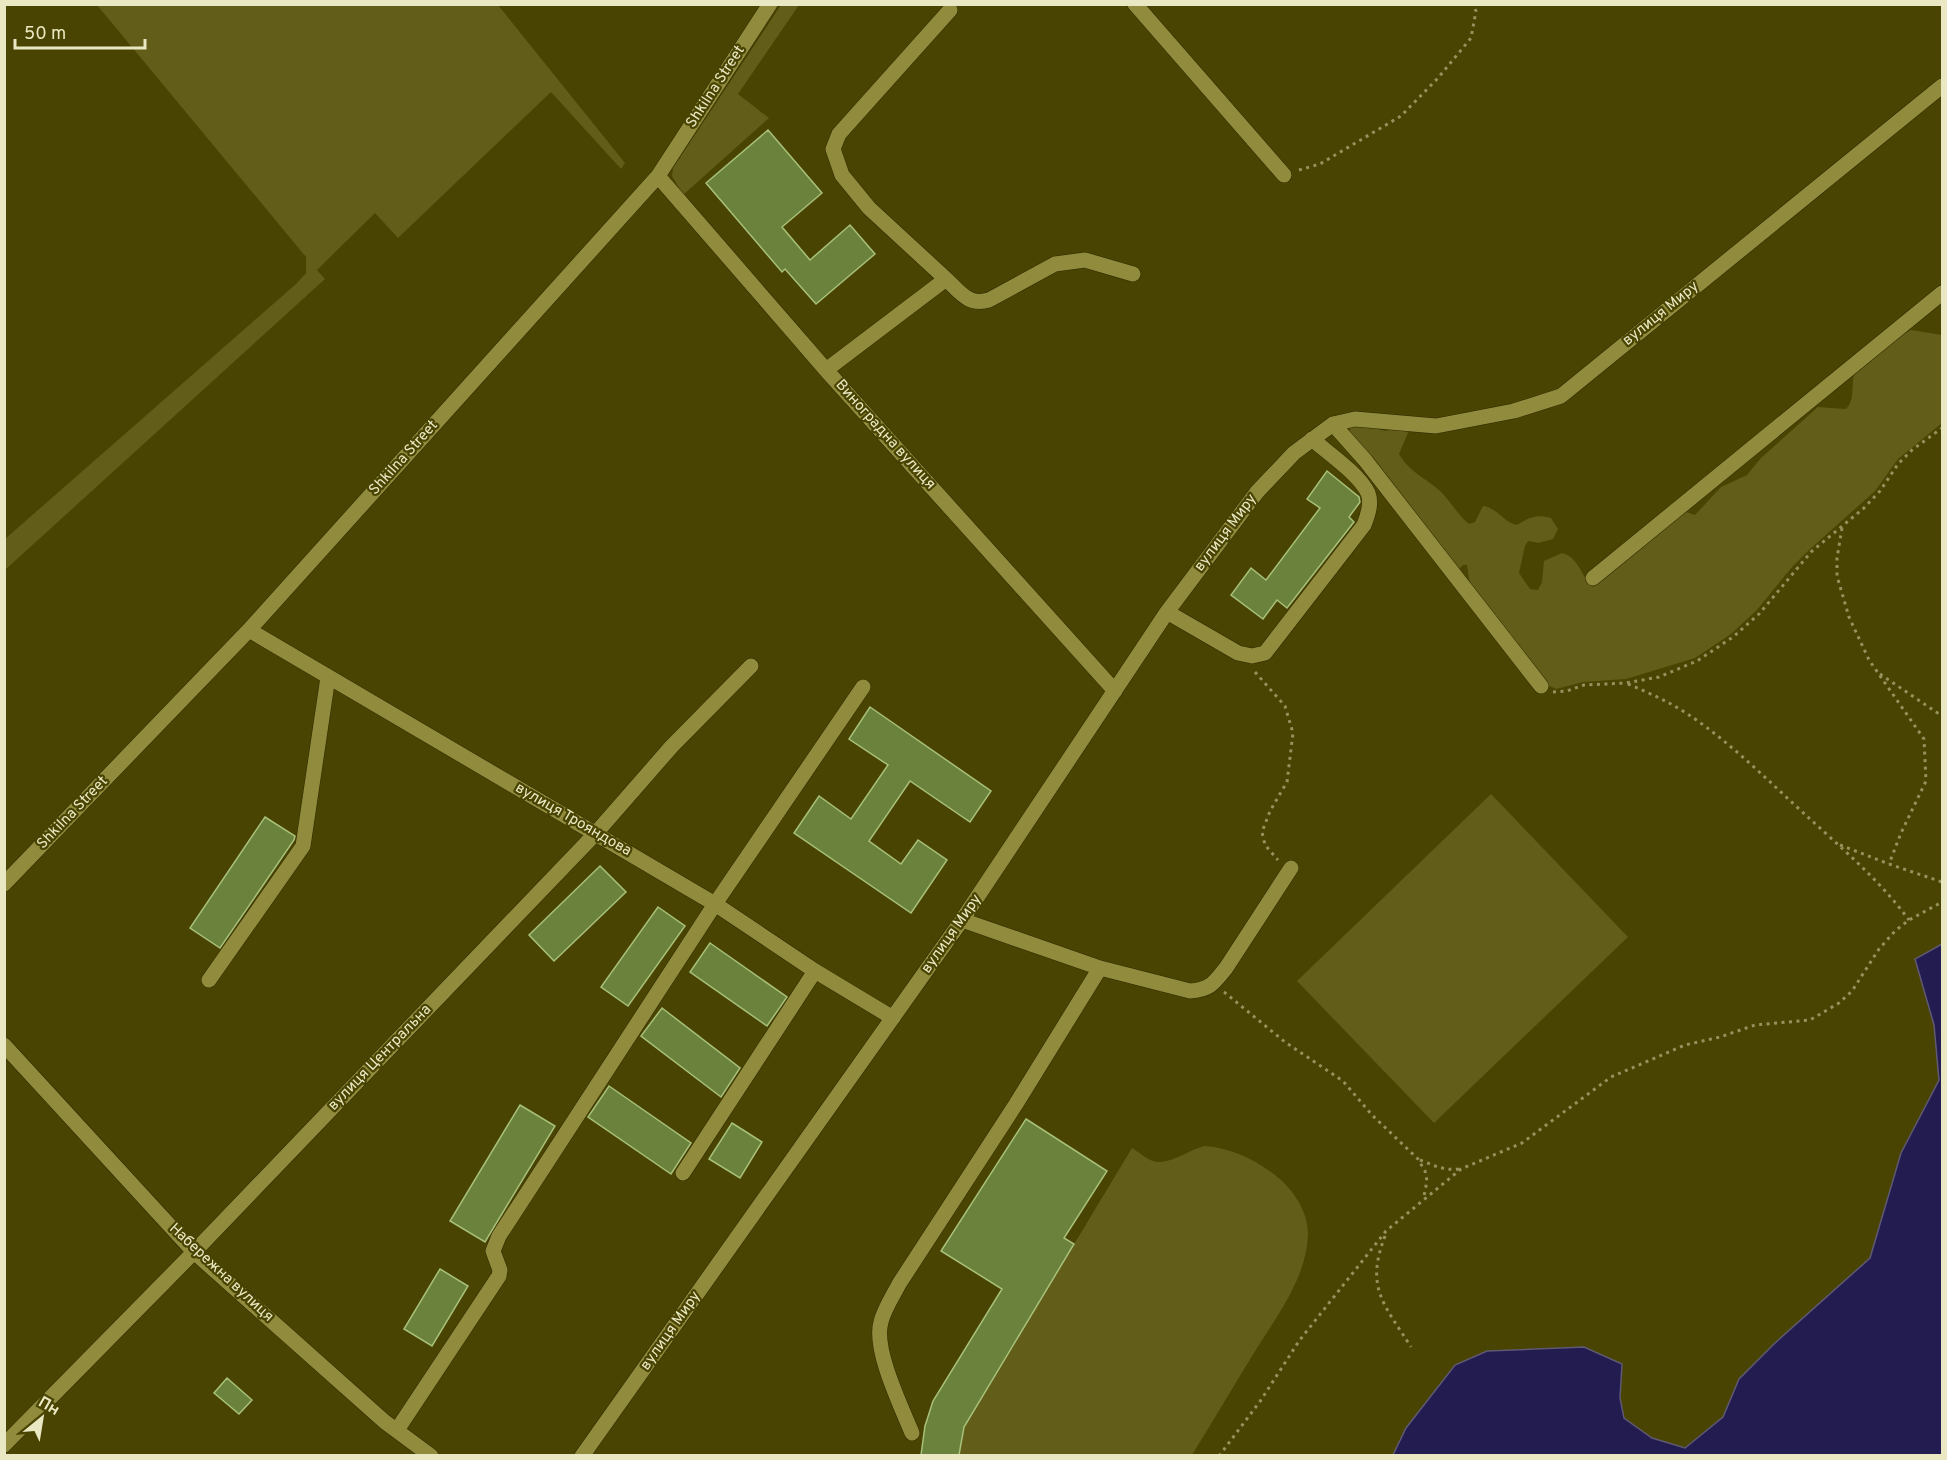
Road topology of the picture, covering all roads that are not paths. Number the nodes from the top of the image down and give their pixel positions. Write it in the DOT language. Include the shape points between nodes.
graph roads {
  1 [pos="770,4"];
  2 [pos="1135,4"];
  3 [pos="950,10"];
  4 [pos="1942,86"];
  5 [pos="1284,175"];
  6 [pos="658,176"];
  7 [pos="1133,274"];
  8 [pos="946,279"];
  9 [pos="1942,293"];
  10 [pos="826,370"];
  11 [pos="1333,424"];
  12 [pos="1312,440"];
  13 [pos="1593,578"];
  14 [pos="1167,612"];
  15 [pos="249,630"];
  16 [pos="751,666"];
  17 [pos="328,677"];
  18 [pos="1541,686"];
  19 [pos="863,687"];
  20 [pos="1115,691"];
  21 [pos="596,833"];
  22 [pos="1287,874"];
  23 [pos="4,884"];
  24 [pos="716,904"];
  25 [pos="962,920"];
  26 [pos="1100,968"];
  27 [pos="814,971"];
  28 [pos="209,980"];
  29 [pos="893,1018"];
  30 [pos="4,1045"];
  31 [pos="683,1173"];
  32 [pos="194,1252"];
  33 [pos="397,1430"];
  34 [pos="912,1433"];
  35 [pos="4,1445"];
  36 [pos="431,1455"];
  37 [pos="582,1455"];
  1 -- 6 [label="street, Shkilna Street"];
  2 -- 5 [label="street"];
  3 -- 8 [label="street" via="839,134 833,149 842,175 869,208"];
  4 -- 11 [label="street, вулиця Миру" via="1561,396 1514,411 1436,426 1355,419"];
  6 -- 10 [label="street, Виноградна вулиця"];
  6 -- 15 [label="street, Shkilna Street"];
  7 -- 8 [label="street" via="1085,260 1055,264 978,303 966,298"];
  8 -- 10 [label="street"];
  9 -- 13 [label="street"];
  10 -- 20 [label="street, Виноградна вулиця"];
  11 -- 12 [label="street, вулиця Миру"];
  11 -- 18 [label="street"];
  12 -- 14 [label="street, вулиця Миру" via="1257,492"];
  12 -- 14 [label="street" via="1354,475 1368,493 1370,509 1364,525 1265,653 1238,653"];
  14 -- 20 [label="street, вулиця Миру"];
  15 -- 17 [label="street, вулиця Трояндова"];
  15 -- 23 [label="street, Shkilna Street"];
  16 -- 21 [label="street, вулиця Центральна" via="672,746"];
  17 -- 21 [label="street, вулиця Трояндова"];
  17 -- 28 [label="street" via="303,846"];
  19 -- 24 [label="street"];
  20 -- 25 [label="street, вулиця Миру"];
  21 -- 24 [label="street, вулиця Трояндова"];
  21 -- 32 [label="street, вулиця Центральна"];
  22 -- 26 [label="street" via="1214,983 1204,990 1190,991"];
  24 -- 27 [label="street, вулиця Трояндова"];
  24 -- 33 [label="street" via="499,1236 493,1251 499,1276"];
  25 -- 26 [label="street"];
  25 -- 29 [label="street, вулиця Миру"];
  26 -- 34 [label="street" via="885,1310 879,1339"];
  27 -- 29 [label="street, вулиця Трояндова"];
  27 -- 31 [label="street"];
  29 -- 37 [label="street, вулиця Миру"];
  30 -- 32 [label="street, Набережна вулиця"];
  32 -- 33 [label="street, Набережна вулиця"];
  32 -- 35 [label="street, вулиця Центральна"];
  33 -- 36 [label="street, Набережна вулиця"];
}
